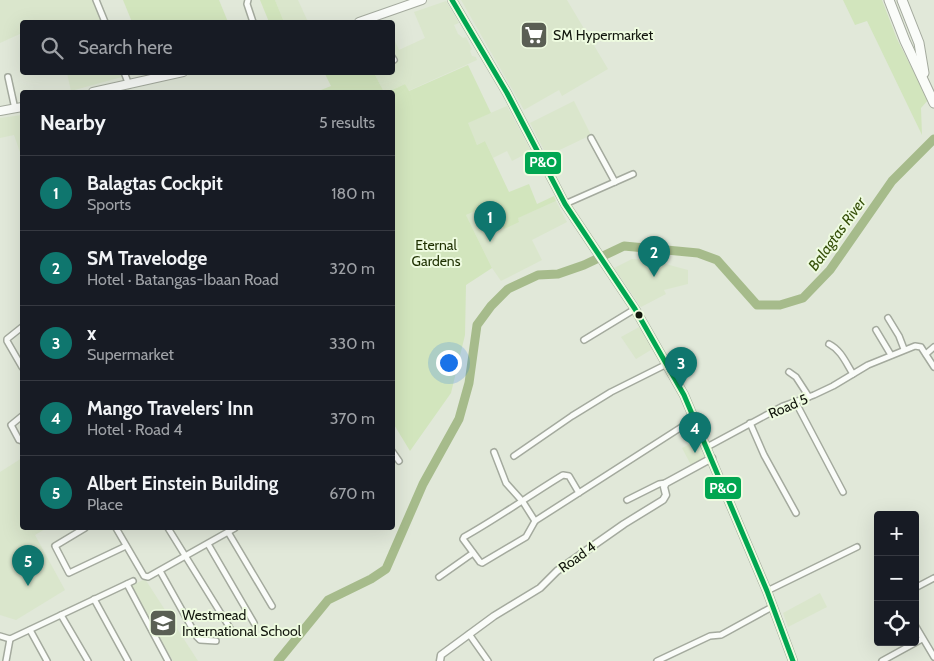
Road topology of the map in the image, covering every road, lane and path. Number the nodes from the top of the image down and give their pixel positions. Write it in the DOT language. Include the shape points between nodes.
graph roads {
  1 [pos="96,0"];
  2 [pos="248,0"];
  3 [pos="422,0"];
  4 [pos="452,0"];
  5 [pos="889,0"];
  6 [pos="894,0"];
  7 [pos="902,0"];
  8 [pos="104,20"];
  9 [pos="252,20"];
  10 [pos="374,20"];
  11 [pos="924,73"];
  12 [pos="125,75"];
  13 [pos="171,75"];
  14 [pos="8,78"];
  15 [pos="129,85"];
  16 [pos="115,90"];
  17 [pos="933,97"];
  18 [pos="19,108"];
  19 [pos="0,111"];
  20 [pos="592,138"];
  21 [pos="632,174"];
  22 [pos="616,182"];
  23 [pos="565,204"];
  24 [pos="635,309"];
  25 [pos="888,318"];
  26 [pos="20,329"];
  27 [pos="876,330"];
  28 [pos="584,340"];
  29 [pos="829,344"];
  30 [pos="934,348"];
  31 [pos="904,349"];
  32 [pos="926,354"];
  33 [pos="891,355"];
  34 [pos="20,364"];
  35 [pos="667,364"];
  36 [pos="934,367"];
  37 [pos="788,372"];
  38 [pos="853,374"];
  39 [pos="808,397"];
  40 [pos="795,401"];
  41 [pos="20,418"];
  42 [pos="694,419"];
  43 [pos="750,423"];
  44 [pos="20,440"];
  45 [pos="707,447"];
  46 [pos="494,452"];
  47 [pos="395,455"];
  48 [pos="514,456"];
  49 [pos="712,458"];
  50 [pos="399,461"];
  51 [pos="666,483"];
  52 [pos="843,492"];
  53 [pos="580,493"];
  54 [pos="627,500"];
  55 [pos="523,502"];
  56 [pos="796,513"];
  57 [pos="535,521"];
  58 [pos="82,530"];
  59 [pos="117,530"];
  60 [pos="169,530"];
  61 [pos="232,530"];
  62 [pos="228,532"];
  63 [pos="208,544"];
  64 [pos="126,546"];
  65 [pos="857,547"];
  66 [pos="473,553"];
  67 [pos="186,557"];
  68 [pos="160,571"];
  69 [pos="439,577"];
  70 [pos="934,578"];
  71 [pos="919,586"];
  72 [pos="767,591"];
  73 [pos="94,599"];
  74 [pos="272,606"];
  75 [pos="772,607"];
  76 [pos="62,615"];
  77 [pos="254,623"];
  78 [pos="30,630"];
  79 [pos="233,633"];
  80 [pos="919,633"];
  81 [pos="469,634"];
  82 [pos="0,636"];
  83 [pos="10,639"];
  84 [pos="922,639"];
  85 [pos="216,640"];
  86 [pos="932,649"];
  87 [pos="934,657"];
  88 [pos="6,661"];
  89 [pos="47,661"];
  90 [pos="88,661"];
  91 [pos="128,661"];
  92 [pos="168,661"];
  93 [pos="440,661"];
  94 [pos="488,661"];
  95 [pos="657,661"];
  96 [pos="793,661"];
  97 [pos="882,661"];
  1 -- 8 [label="street"];
  2 -- 9 [label="street"];
  3 -- 10 [label="main road"];
  4 -- 23 [label="main road" via="507,92"];
  5 -- 17 [label="highway"];
  6 -- 11 [label="highway"];
  7 -- 11 [label="highway" via="919,43"];
  11 -- 17 [label="highway"];
  12 -- 15 [label="street"];
  13 -- 15 [label="main road"];
  14 -- 18 [label="street"];
  15 -- 16 [label="main road"];
  18 -- 19 [label="main road"];
  20 -- 22 [label="street"];
  21 -- 22 [label="street"];
  22 -- 23 [label="street"];
  23 -- 24 [label="main road"];
  24 -- 28 [label="street"];
  24 -- 35 [label="main road"];
  25 -- 31 [label="street"];
  26 -- 34 [label="street" via="7,338"];
  27 -- 33 [label="street"];
  29 -- 38 [label="street" via="838,351"];
  30 -- 32 [label="street"];
  31 -- 32 [label="street" via="918,346"];
  31 -- 33 [label="street, Road 5"];
  32 -- 36 [label="street"];
  33 -- 38 [label="street, Road 5"];
  35 -- 42 [label="main road"];
  35 -- 48 [label="street" via="611,392"];
  37 -- 39 [label="street" via="796,377"];
  38 -- 39 [label="street, Road 5"];
  39 -- 40 [label="street, Road 5"];
  40 -- 43 [label="street, Road 5"];
  40 -- 52 [label="street"];
  41 -- 44 [label="street" via="10,425"];
  42 -- 45 [label="main road"];
  42 -- 53 [label="street"];
  43 -- 45 [label="street, Road 5"];
  43 -- 56 [label="street"];
  45 -- 49 [label="main road"];
  46 -- 55 [label="street" via="506,482"];
  47 -- 50 [label="street"];
  49 -- 51 [label="street"];
  49 -- 72 [label="main road"];
  51 -- 54 [label="street"];
  51 -- 81 [label="street, Road 4" via="663,500 557,571 540,588"];
  53 -- 55 [label="street" via="569,476 563,475"];
  53 -- 57 [label="street"];
  55 -- 57 [label="street"];
  55 -- 66 [label="street" via="464,537"];
  57 -- 66 [label="street" via="526,537 491,559 482,563"];
  58 -- 64 [label="street" via="55,546 69,573"];
  59 -- 64 [label="street"];
  60 -- 67 [label="street"];
  61 -- 62 [label="street"];
  62 -- 63 [label="street"];
  62 -- 74 [label="street"];
  63 -- 67 [label="street"];
  63 -- 77 [label="street"];
  64 -- 68 [label="street" via="144,576"];
  65 -- 72 [label="street"];
  66 -- 69 [label="street"];
  67 -- 68 [label="street"];
  67 -- 79 [label="street"];
  68 -- 85 [label="street" via="197,637"];
  70 -- 71 [label="street"];
  72 -- 75 [label="main road"];
  73 -- 76 [label="street"];
  73 -- 91 [label="street"];
  73 -- 92 [label="street" via="130,582"];
  75 -- 95 [label="street" via="721,635 710,636"];
  75 -- 96 [label="main road"];
  76 -- 78 [label="street"];
  76 -- 90 [label="street"];
  78 -- 83 [label="street"];
  78 -- 89 [label="street"];
  80 -- 84 [label="street"];
  81 -- 93 [label="street, Road 4" via="441,655"];
  81 -- 94 [label="street"];
  82 -- 83 [label="street"];
  83 -- 88 [label="street"];
  84 -- 86 [label="street"];
  84 -- 97 [label="street"];
  86 -- 87 [label="street"];
}
